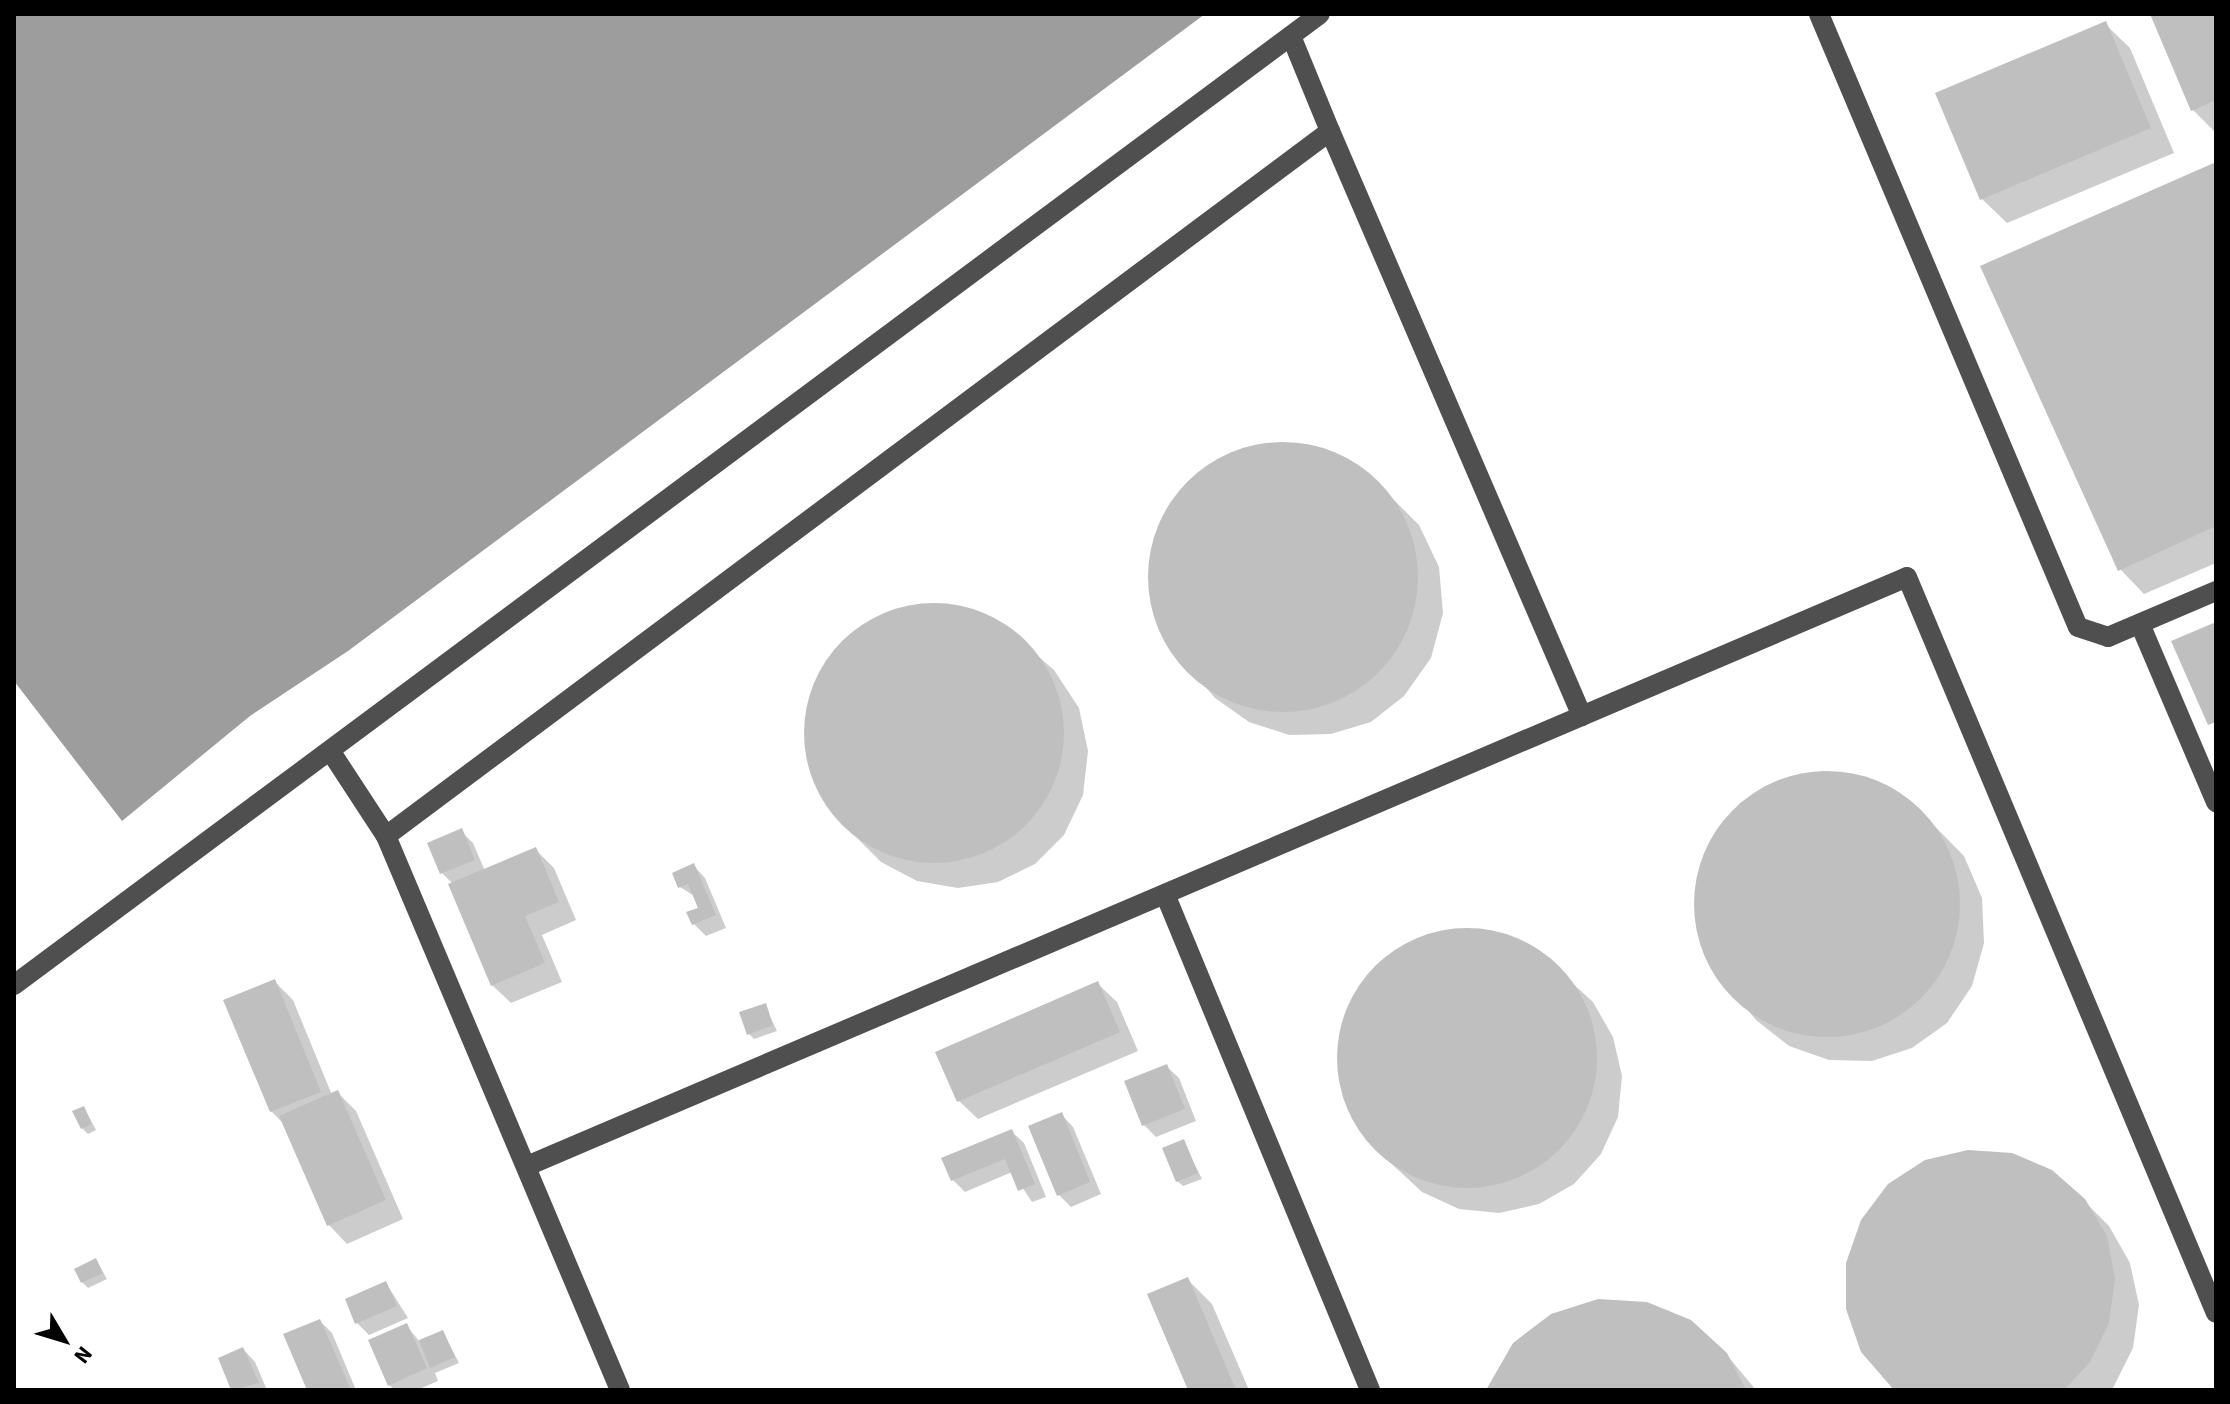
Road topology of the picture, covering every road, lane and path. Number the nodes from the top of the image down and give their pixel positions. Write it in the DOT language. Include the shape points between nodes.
graph roads {
  1 [pos="1320,14"];
  2 [pos="1819,14"];
  3 [pos="1291,36"];
  4 [pos="1330,131"];
  5 [pos="2216,591"];
  6 [pos="2140,624"];
  7 [pos="1582,716"];
  8 [pos="331,752"];
  9 [pos="2216,802"];
  10 [pos="386,836"];
  11 [pos="1165,894"];
  12 [pos="14,985"];
  13 [pos="527,1166"];
  14 [pos="2216,1313"];
  15 [pos="620,1390"];
  16 [pos="1370,1390"];
  1 -- 3 [label="lane"];
  2 -- 6 [label="lane" via="2078,627 2108,637"];
  3 -- 4 [label="lane"];
  3 -- 8 [label="lane"];
  4 -- 7 [label="lane"];
  4 -- 10 [label="lane"];
  5 -- 6 [label="lane"];
  6 -- 9 [label="lane"];
  7 -- 11 [label="lane"];
  7 -- 14 [label="lane" via="1907,577"];
  8 -- 10 [label="lane"];
  8 -- 12 [label="lane"];
  10 -- 13 [label="lane"];
  11 -- 13 [label="lane"];
  11 -- 16 [label="lane"];
  13 -- 15 [label="lane"];
}
